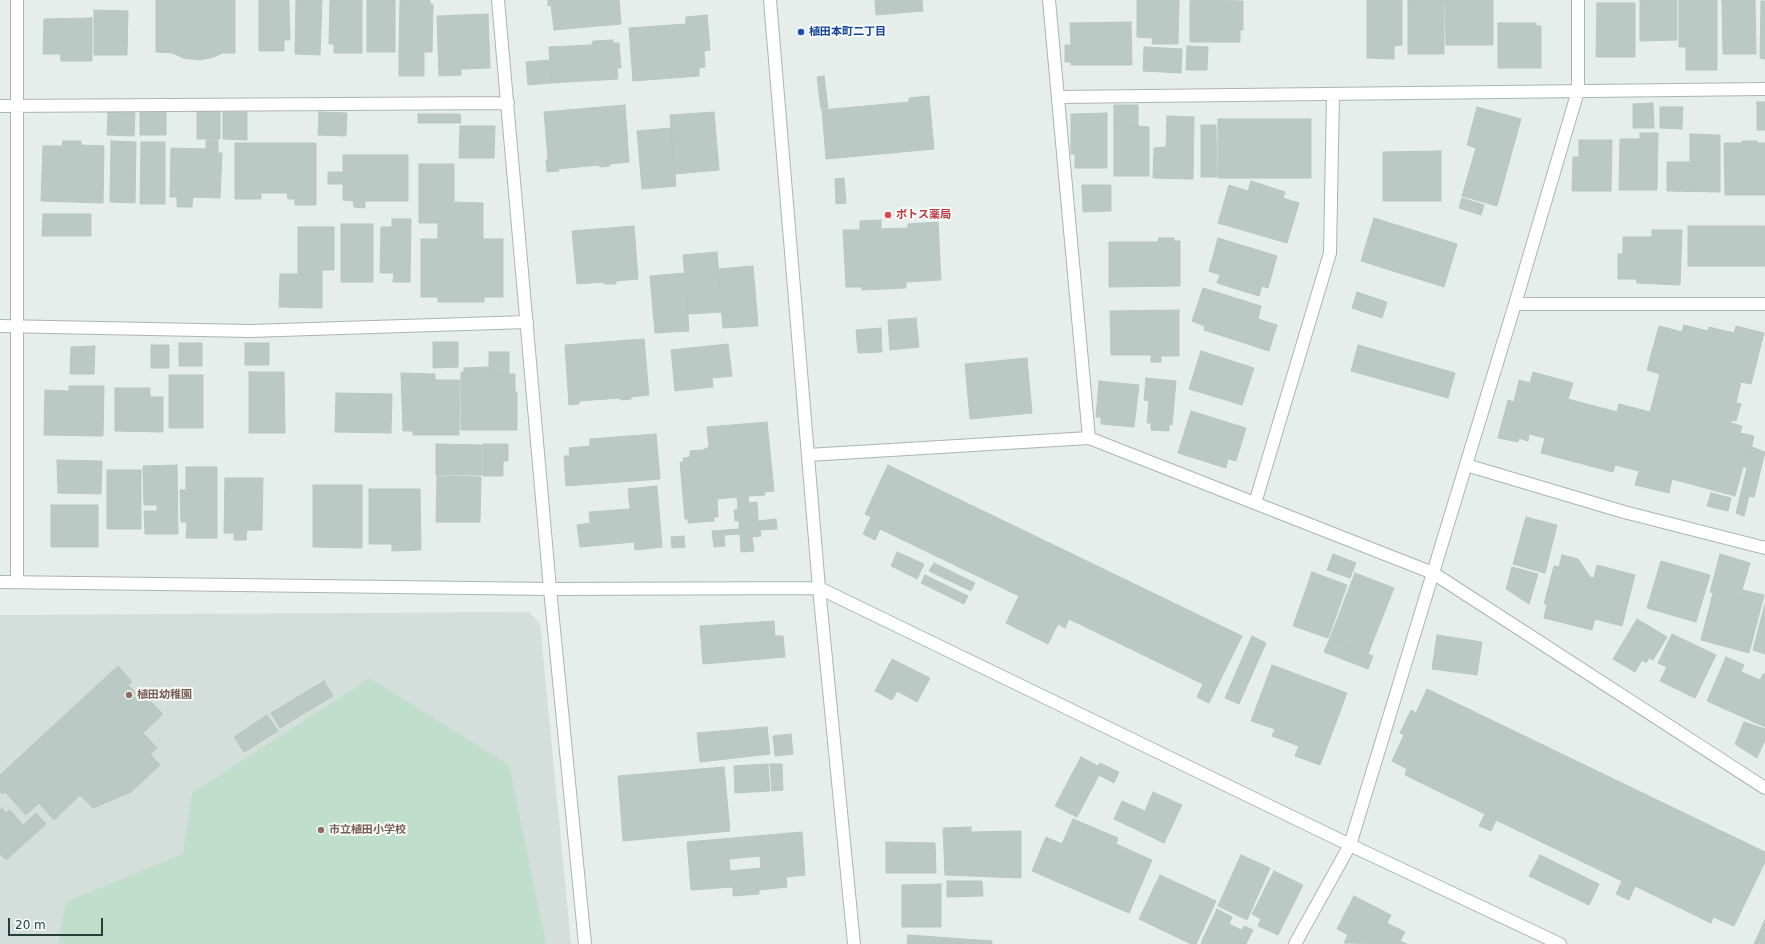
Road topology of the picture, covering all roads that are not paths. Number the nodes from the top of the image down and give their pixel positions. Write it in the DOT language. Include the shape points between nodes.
graph roads {
  1 [pos="17,0"];
  2 [pos="498,0"];
  3 [pos="770,0"];
  4 [pos="1049,0"];
  5 [pos="1578,0"];
  6 [pos="1765,89"];
  7 [pos="1578,91"];
  8 [pos="1333,94"];
  9 [pos="1058,97"];
  10 [pos="508,103"];
  11 [pos="0,106"];
  12 [pos="17,106"];
  13 [pos="1516,304"];
  14 [pos="1765,304"];
  15 [pos="527,322"];
  16 [pos="0,326"];
  17 [pos="17,326"];
  18 [pos="1089,438"];
  19 [pos="808,455"];
  20 [pos="1466,465"];
  21 [pos="1255,503"];
  22 [pos="1765,548"];
  23 [pos="1433,574"];
  24 [pos="0,582"];
  25 [pos="17,582"];
  26 [pos="819,588"];
  27 [pos="550,589"];
  28 [pos="1765,788"];
  29 [pos="1350,845"];
  30 [pos="585,944"];
  31 [pos="854,944"];
  32 [pos="1295,944"];
  33 [pos="1560,944"];
  1 -- 12 [label="street"];
  2 -- 10 [label="street"];
  3 -- 19 [label="street"];
  4 -- 9 [label="street"];
  5 -- 7 [label="street"];
  6 -- 7 [label="street"];
  7 -- 8 [label="street"];
  7 -- 13 [label="street"];
  8 -- 9 [label="street"];
  8 -- 21 [label="street" via="1330,253"];
  9 -- 18 [label="street"];
  10 -- 12 [label="street"];
  10 -- 15 [label="street"];
  11 -- 12 [label="street"];
  12 -- 17 [label="street"];
  13 -- 14 [label="street"];
  13 -- 20 [label="street"];
  15 -- 17 [label="street" via="250,331"];
  15 -- 27 [label="street"];
  16 -- 17 [label="street"];
  17 -- 25 [label="street"];
  18 -- 19 [label="street"];
  18 -- 21 [label="street"];
  19 -- 26 [label="street"];
  20 -- 22 [label="street" via="1624,512"];
  20 -- 23 [label="street"];
  21 -- 23 [label="street"];
  23 -- 28 [label="street"];
  23 -- 29 [label="street"];
  24 -- 25 [label="street"];
  25 -- 27 [label="street"];
  26 -- 27 [label="street"];
  26 -- 29 [label="street"];
  26 -- 31 [label="street"];
  27 -- 30 [label="street"];
  29 -- 32 [label="street"];
  29 -- 33 [label="street"];
}
